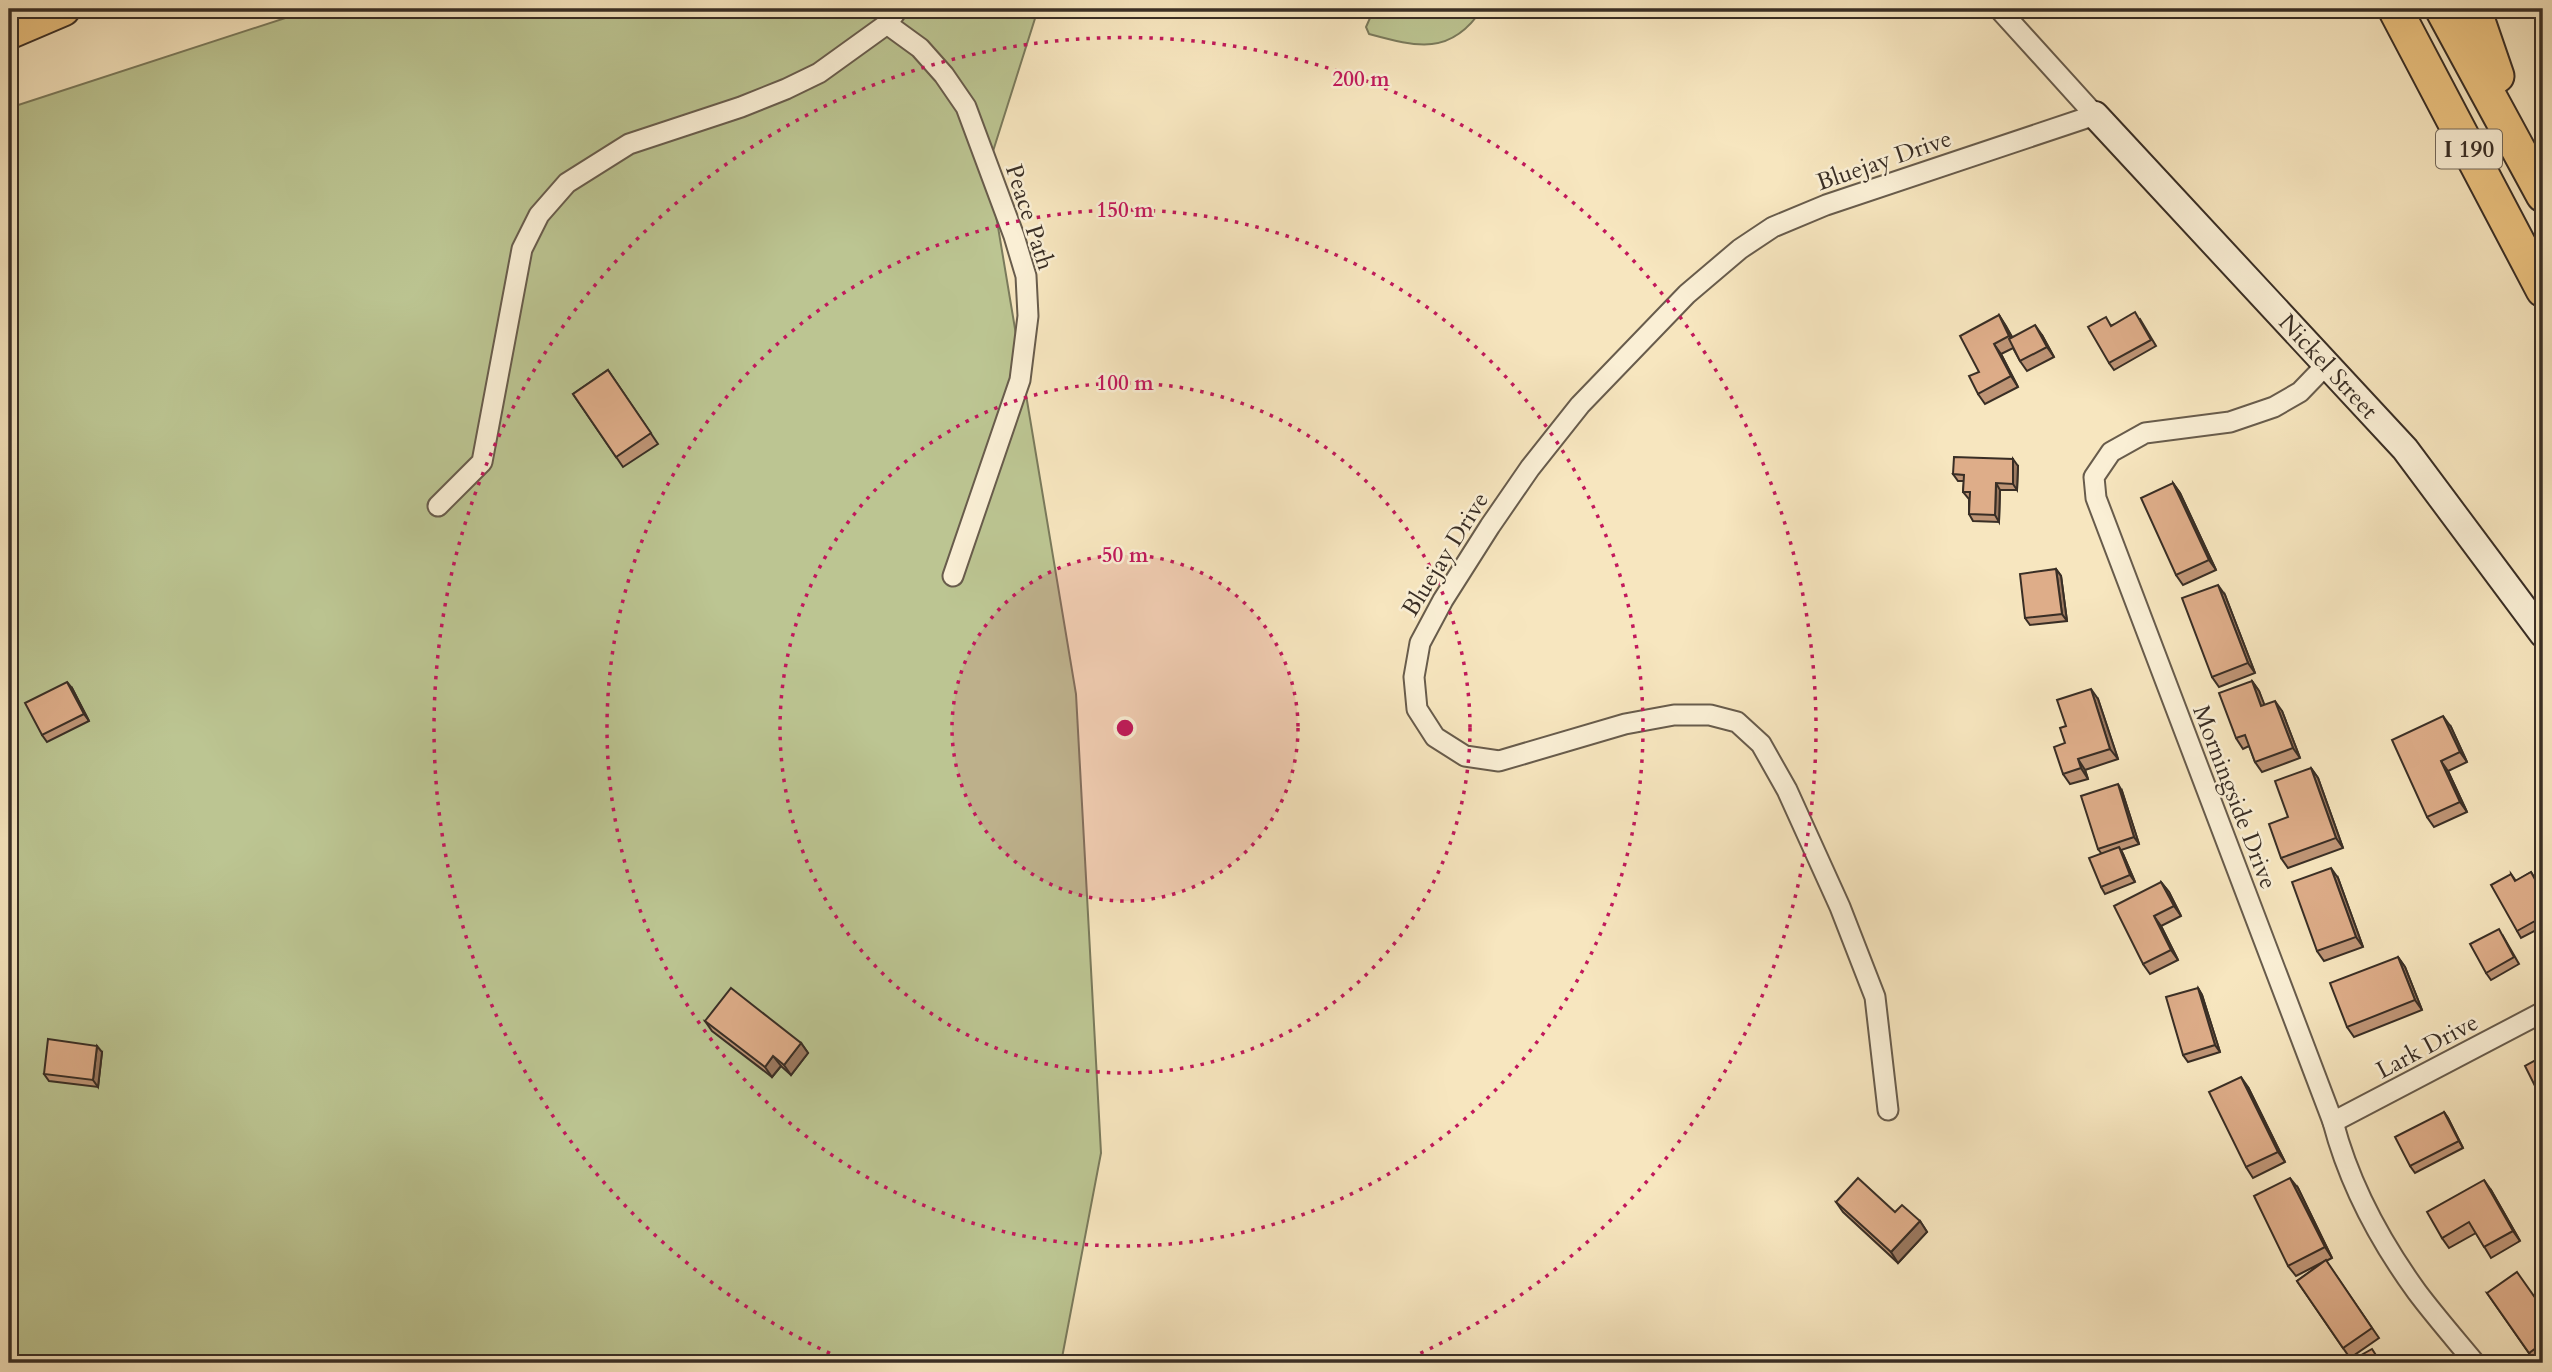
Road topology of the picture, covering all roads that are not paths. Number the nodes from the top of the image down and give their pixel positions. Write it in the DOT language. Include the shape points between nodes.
graph roads {
  1 [pos="63,9"];
  2 [pos="1999,9"];
  3 [pos="2395,9"];
  4 [pos="2442,9"];
  5 [pos="2474,9"];
  6 [pos="892,16"];
  7 [pos="9,32"];
  8 [pos="2095,116"];
  9 [pos="2543,184"];
  10 [pos="2543,195"];
  11 [pos="2543,290"];
  12 [pos="2327,364"];
  13 [pos="438,506"];
  14 [pos="953,576"];
  15 [pos="2543,634"];
  16 [pos="2543,1013"];
  17 [pos="1888,1110"];
  18 [pos="2333,1122"];
  19 [pos="2475,1363"];
  1 -- 7 [label="highway"];
  2 -- 8 [label="street"];
  3 -- 11 [label="highway, I 190"];
  4 -- 10 [label="highway, I 190"];
  5 -- 9 [label="highway, I 190" via="2510,110"];
  6 -- 13 [label="street" via="819,72 786,89 629,144 567,183 539,215 522,250 482,462"];
  6 -- 14 [label="street, Peace Path" via="966,107 1026,276 1028,316 1020,380"];
  8 -- 12 [label="street, Nickel Street"];
  8 -- 17 [label="street, Bluejay Drive" via="1826,205 1773,227 1740,249 1687,294 1580,405 1490,526 1420,643 1414,677 1417,709 1435,737 1465,756 1499,761 1625,724 1674,715 1710,715 1737,722 1761,744 1840,907 1875,996"];
  12 -- 15 [label="street, Nickel Street" via="2405,449"];
  12 -- 18 [label="street, Morningside Drive" via="2300,392 2274,407 2230,422 2145,433 2110,452 2094,477 2107,530"];
  16 -- 18 [label="street, Lark Drive"];
  18 -- 19 [label="street, Morningside Drive" via="2343,1159 2369,1215 2416,1291"];
}
